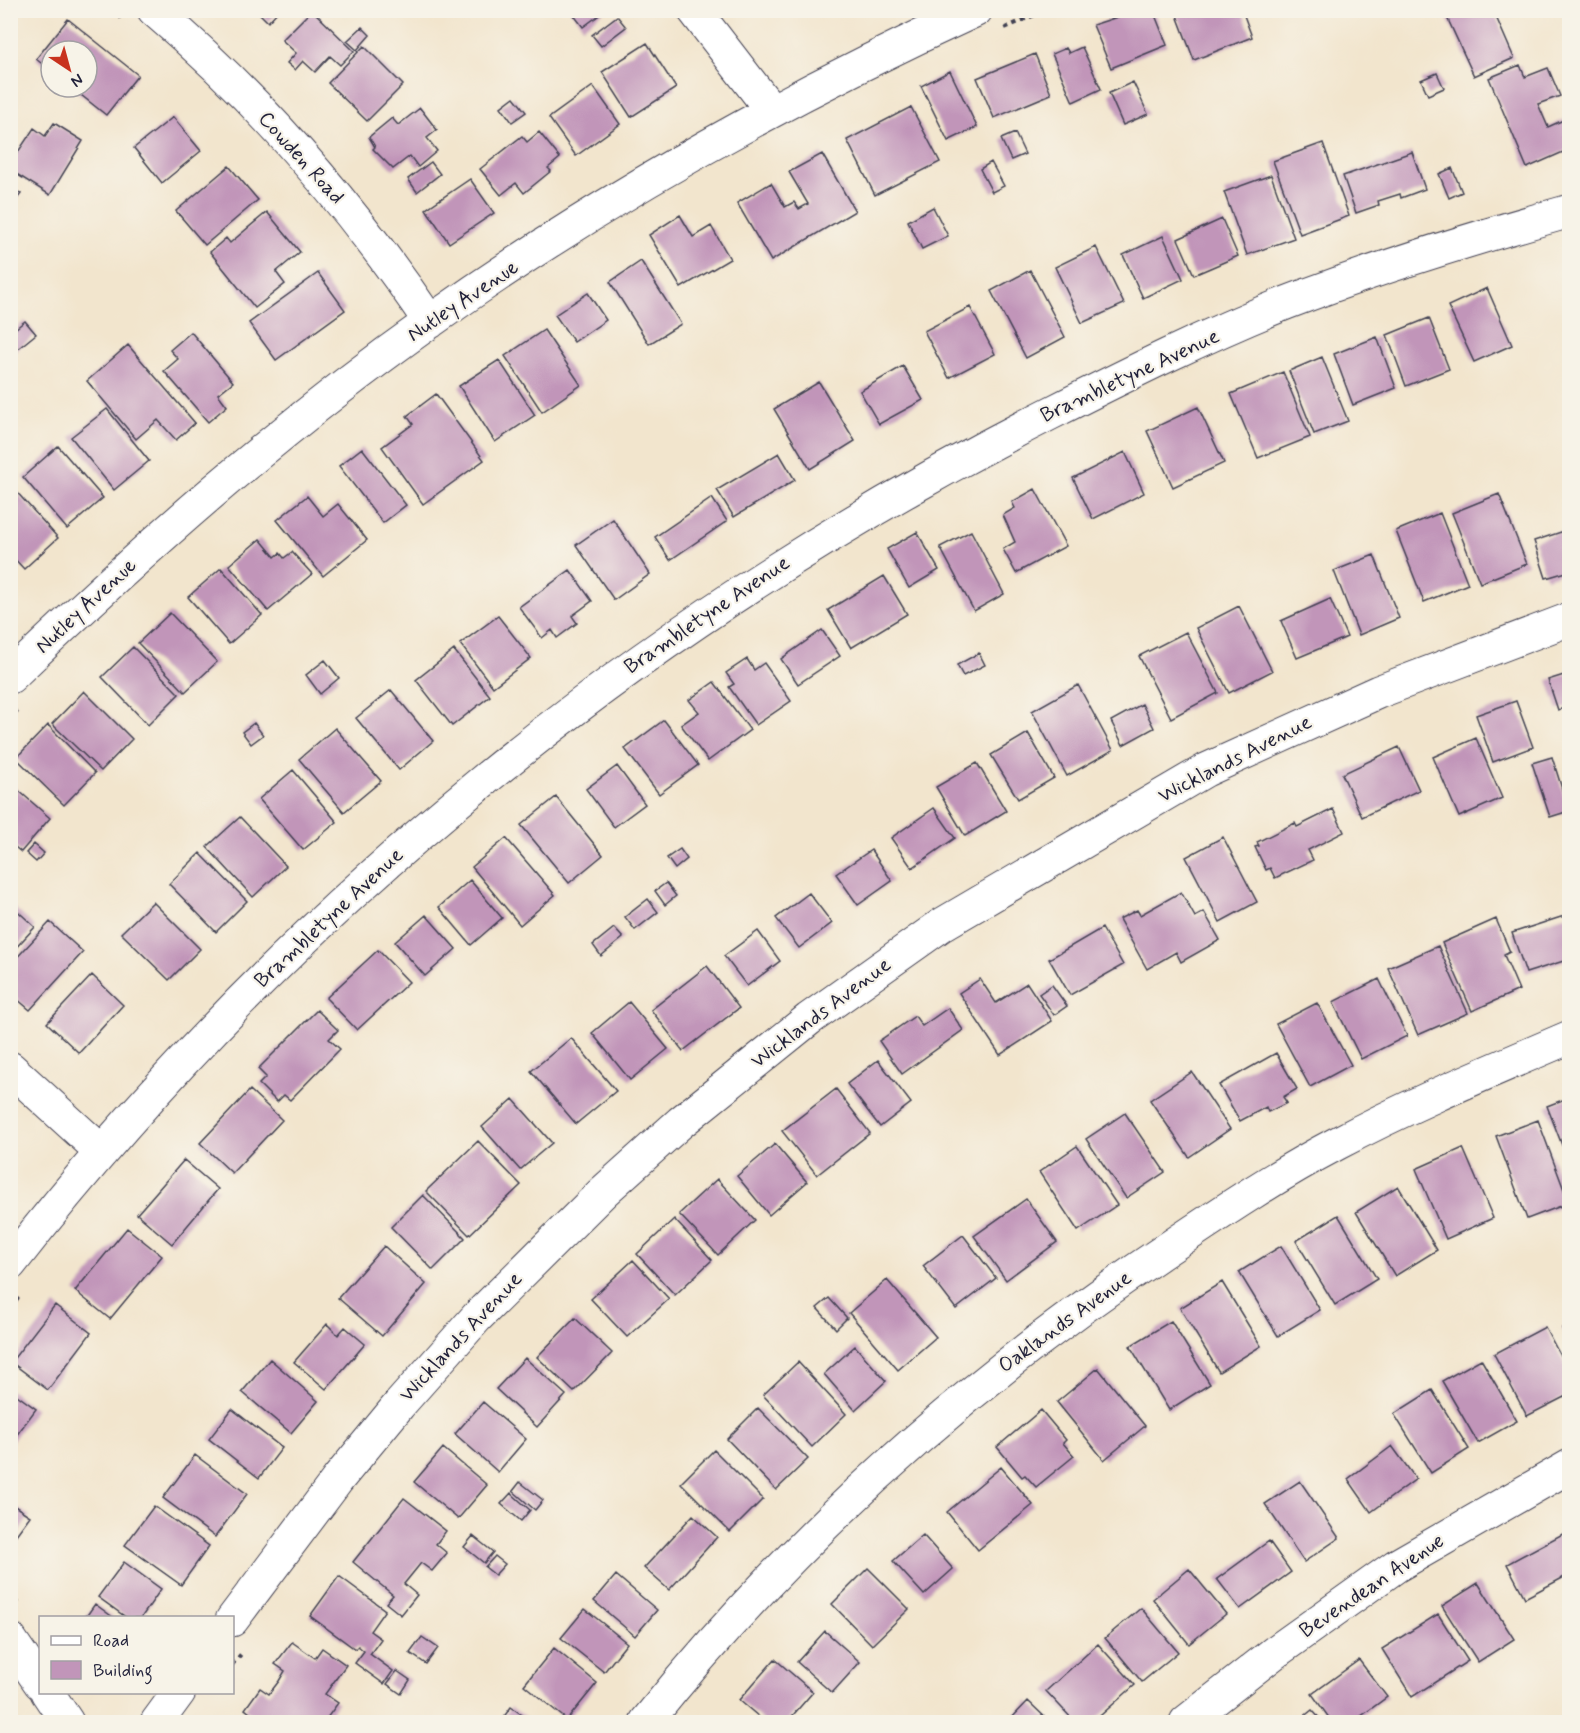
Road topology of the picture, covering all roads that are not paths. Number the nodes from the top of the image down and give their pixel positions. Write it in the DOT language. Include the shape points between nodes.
graph roads {
  1 [pos="154,10"];
  2 [pos="694,10"];
  3 [pos="976,10"];
  4 [pos="772,111"];
  5 [pos="1569,211"];
  6 [pos="430,322"];
  7 [pos="1569,619"];
  8 [pos="19,690"];
  9 [pos="1569,1037"];
  10 [pos="10,1068"];
  11 [pos="102,1152"];
  12 [pos="16,1278"];
  13 [pos="1569,1466"];
  14 [pos="240,1633"];
  15 [pos="10,1639"];
  16 [pos="39,1682"];
  17 [pos="48,1694"];
  18 [pos="178,1694"];
  19 [pos="67,1722"];
  20 [pos="157,1722"];
  21 [pos="646,1722"];
  22 [pos="1186,1722"];
  1 -- 6 [label="street, Cowden Road" via="196,47 306,161 382,252"];
  2 -- 4 [label="street"];
  3 -- 4 [label="street, Nutley Avenue"];
  4 -- 6 [label="street, Nutley Avenue" via="624,197"];
  5 -- 11 [label="street, Brambletyne Avenue" via="1353,279 1283,305 1145,366 924,480 747,586 564,716 391,859 227,1015"];
  6 -- 8 [label="street, Nutley Avenue" via="225,482"];
  7 -- 14 [label="street, Wicklands Avenue" via="1378,692 1206,771 942,924 809,1020 681,1122 596,1198 477,1317 338,1479"];
  9 -- 21 [label="street, Oaklands Avenue" via="1333,1145 1240,1199 1100,1294 946,1412 843,1506 764,1585"];
  10 -- 11 [label="street"];
  11 -- 12 [label="street, Brambletyne Avenue"];
  13 -- 22 [label="street, Bevendean Avenue" via="1396,1566"];
  15 -- 16 [label="street"];
  17 -- 19 [label="street"];
  18 -- 20 [label="street"];
}
